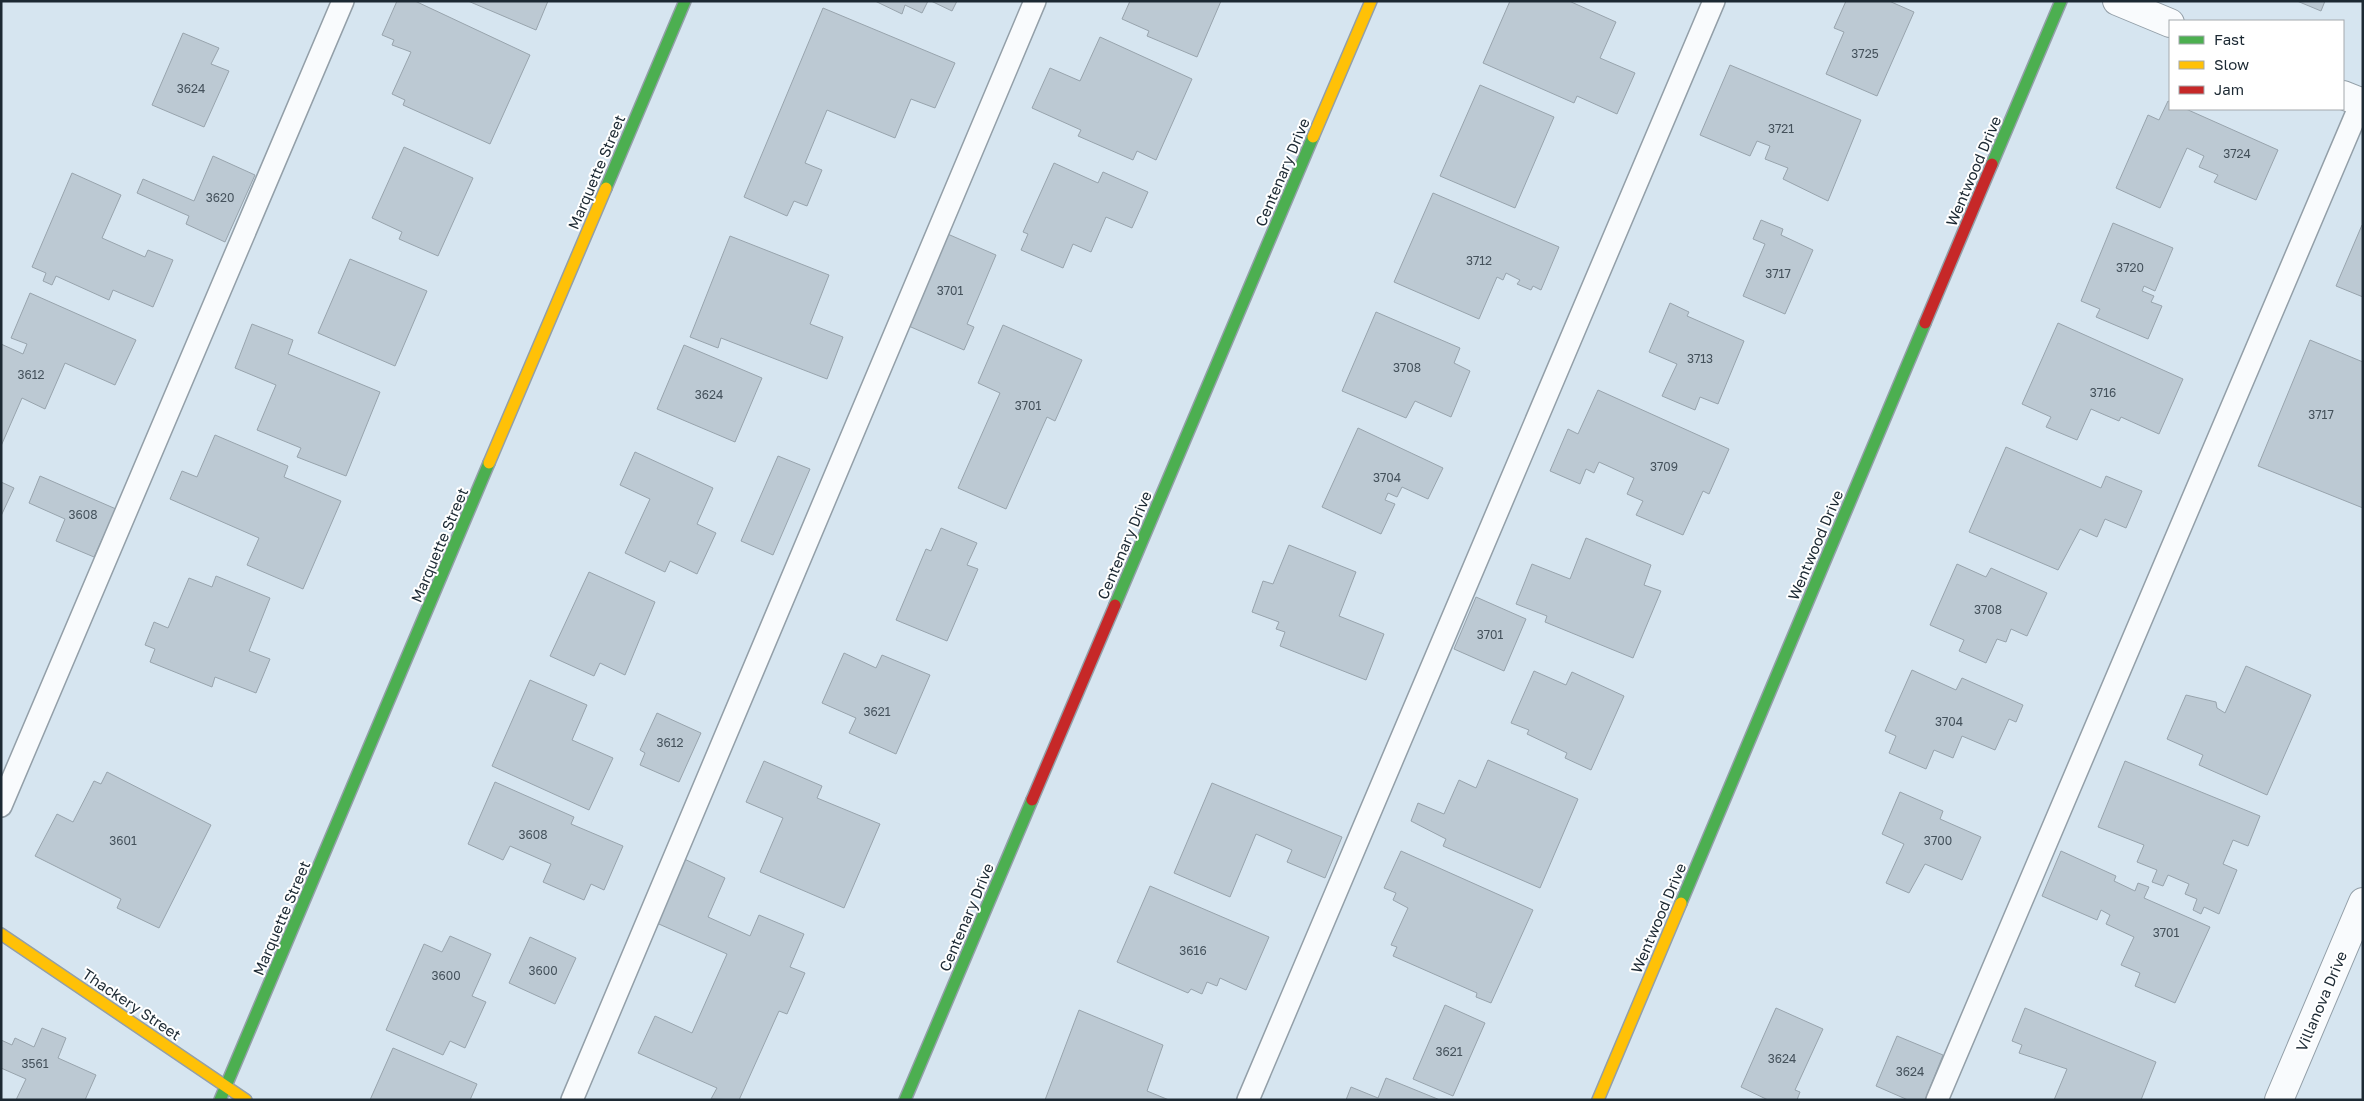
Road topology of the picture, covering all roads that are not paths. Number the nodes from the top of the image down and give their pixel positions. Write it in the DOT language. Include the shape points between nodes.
graph roads {
  1 [pos="343,1"];
  2 [pos="685,1"];
  3 [pos="1036,1"];
  4 [pos="1371,1"];
  5 [pos="1714,1"];
  6 [pos="2061,1"];
  7 [pos="2117,1"];
  8 [pos="2169,24"];
  9 [pos="2357,100"];
  10 [pos="1,806"];
  11 [pos="2363,902"];
  12 [pos="1,934"];
  13 [pos="226,1085"];
  14 [pos="220,1100"];
  15 [pos="246,1100"];
  16 [pos="572,1100"];
  17 [pos="905,1100"];
  18 [pos="1248,1100"];
  19 [pos="1598,1100"];
  20 [pos="1937,1100"];
  21 [pos="2279,1100"];
  1 -- 10 [label="lane"];
  2 -- 13 [label="street, Marquette Street"];
  3 -- 16 [label="lane"];
  4 -- 17 [label="street, Centenary Drive"];
  5 -- 18 [label="lane"];
  6 -- 19 [label="street, Wentwood Drive"];
  7 -- 8 [label="street"];
  9 -- 20 [label="lane"];
  11 -- 21 [label="street, Villanova Drive"];
  12 -- 13 [label="street, Thackery Street"];
  13 -- 14 [label="street, Marquette Street"];
  13 -- 15 [label="street, Thackery Street"];
}
